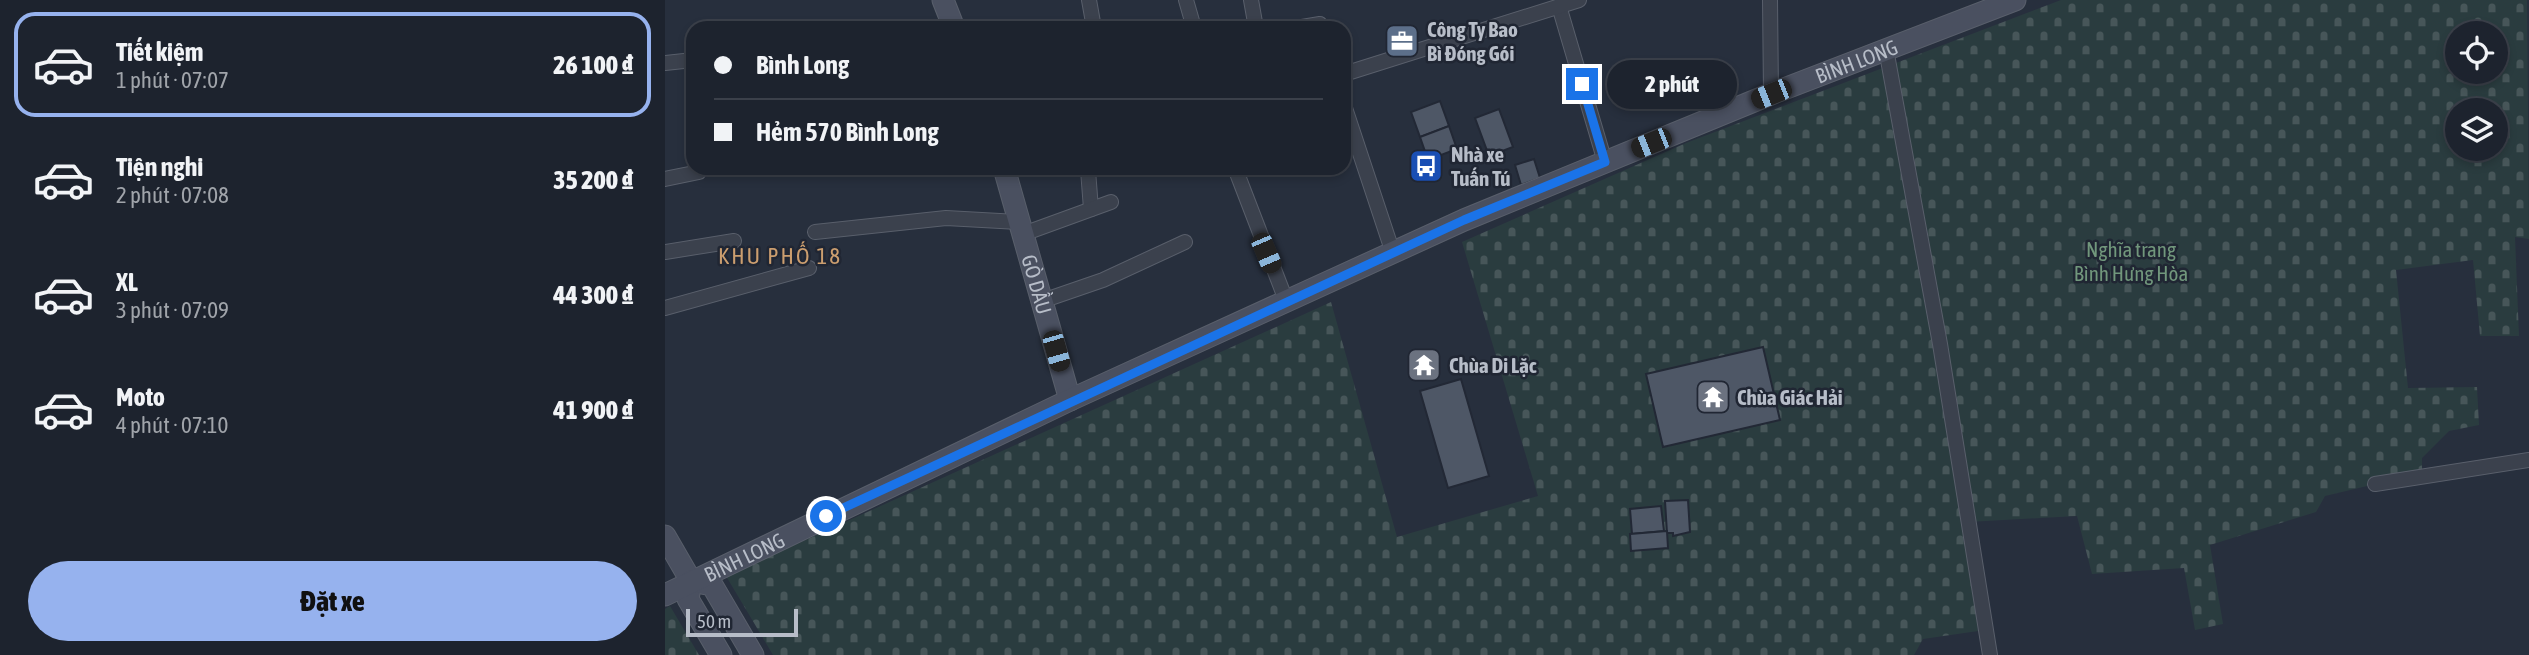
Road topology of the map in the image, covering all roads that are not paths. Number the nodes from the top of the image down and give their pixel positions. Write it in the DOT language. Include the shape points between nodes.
graph roads {
  1 [pos="943,0"];
  2 [pos="1089,0"];
  3 [pos="1186,0"];
  4 [pos="1251,0"];
  5 [pos="1579,0"];
  6 [pos="1770,0"];
  7 [pos="2015,0"];
  8 [pos="1559,6"];
  9 [pos="951,21"];
  10 [pos="1093,21"];
  11 [pos="1192,21"];
  12 [pos="1255,21"];
  13 [pos="1886,49"];
  14 [pos="686,61"];
  15 [pos="665,63"];
  16 [pos="1351,72"];
  17 [pos="1771,94"];
  18 [pos="1351,126"];
  19 [pos="1605,162"];
  20 [pos="686,175"];
  21 [pos="1006,175"];
  22 [pos="1089,175"];
  23 [pos="1238,175"];
  24 [pos="665,179"];
  25 [pos="1111,202"];
  26 [pos="1091,209"];
  27 [pos="1021,228"];
  28 [pos="815,232"];
  29 [pos="734,241"];
  30 [pos="1185,242"];
  31 [pos="665,252"];
  32 [pos="1393,253"];
  33 [pos="809,268"];
  34 [pos="1042,301"];
  35 [pos="1287,303"];
  36 [pos="665,308"];
  37 [pos="1070,400"];
  38 [pos="2529,460"];
  39 [pos="2375,484"];
  40 [pos="665,536"];
  41 [pos="691,581"];
  42 [pos="665,595"];
  43 [pos="721,655"];
  44 [pos="753,655"];
  45 [pos="1990,655"];
  1 -- 9 [label="main road"];
  2 -- 10 [label="street"];
  3 -- 11 [label="street"];
  4 -- 12 [label="street"];
  5 -- 8 [label="street"];
  6 -- 17 [label="street"];
  7 -- 13 [label="main road, BÌNH LONG"];
  8 -- 16 [label="street"];
  8 -- 19 [label="street"];
  13 -- 17 [label="main road, BÌNH LONG"];
  13 -- 45 [label="street"];
  14 -- 15 [label="street"];
  17 -- 19 [label="main road, BÌNH LONG"];
  18 -- 32 [label="street"];
  19 -- 32 [label="main road, BÌNH LONG"];
  20 -- 24 [label="street"];
  21 -- 27 [label="main road, GÒ DẦU"];
  22 -- 26 [label="street"];
  23 -- 35 [label="street"];
  25 -- 26 [label="street"];
  26 -- 27 [label="street"];
  27 -- 28 [label="street" via="972,217"];
  27 -- 34 [label="main road, GÒ DẦU"];
  29 -- 31 [label="street"];
  30 -- 34 [label="street" via="1103,280"];
  32 -- 35 [label="main road, BÌNH LONG"];
  33 -- 36 [label="street"];
  34 -- 37 [label="main road, GÒ DẦU"];
  35 -- 37 [label="main road, BÌNH LONG"];
  37 -- 41 [label="main road, BÌNH LONG"];
  38 -- 39 [label="street"];
  40 -- 41 [label="main road"];
  41 -- 42 [label="main road, BÌNH LONG"];
  41 -- 43 [label="main road" via="688,599"];
  41 -- 44 [label="main road" via="712,585"];
}
